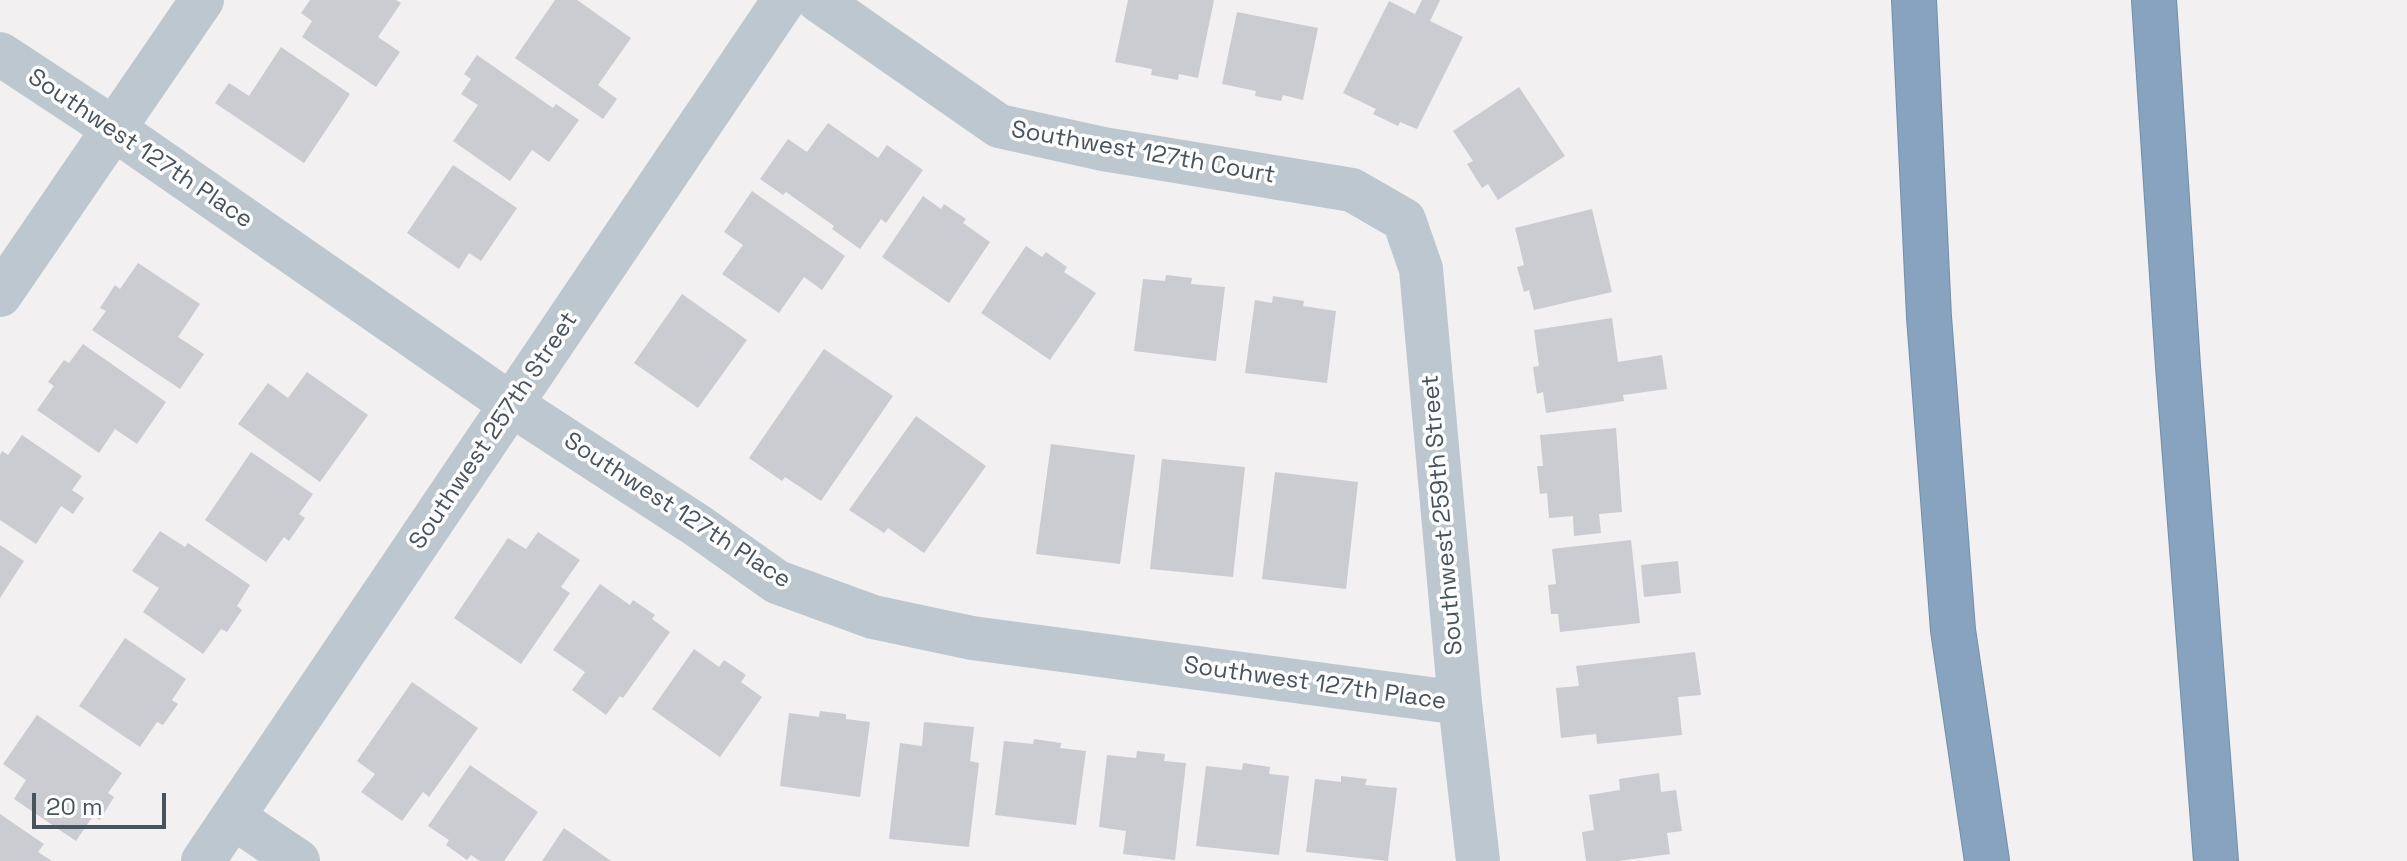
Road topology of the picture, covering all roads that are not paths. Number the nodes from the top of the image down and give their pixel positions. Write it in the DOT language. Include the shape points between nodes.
graph roads {
  1 [pos="202,0"];
  2 [pos="784,0"];
  3 [pos="818,0"];
  4 [pos="1914,0"];
  5 [pos="2154,0"];
  6 [pos="0,54"];
  7 [pos="114,129"];
  8 [pos="1404,220"];
  9 [pos="0,295"];
  10 [pos="512,405"];
  11 [pos="1460,703"];
  12 [pos="233,817"];
  13 [pos="203,861"];
  14 [pos="298,861"];
  15 [pos="1478,861"];
  16 [pos="1987,861"];
  17 [pos="2216,861"];
  1 -- 7 [label="street"];
  2 -- 10 [label="street, Southwest 257th Street"];
  3 -- 8 [label="street, Southwest 127th Court" via="999,126 1103,149 1352,190"];
  4 -- 16 [label="highway" via="1929,317 1953,630"];
  5 -- 17 [label="highway"];
  6 -- 7 [label="street, Southwest 127th Place"];
  7 -- 9 [label="street"];
  7 -- 10 [label="street, Southwest 127th Place"];
  8 -- 11 [label="street, Southwest 259th Street" via="1421,269"];
  10 -- 11 [label="street, Southwest 127th Place" via="777,582 873,617 972,638"];
  10 -- 12 [label="street, Southwest 257th Street"];
  11 -- 15 [label="street, Southwest 259th Street"];
  12 -- 13 [label="street, Southwest 257th Street"];
  12 -- 14 [label="street"];
}
